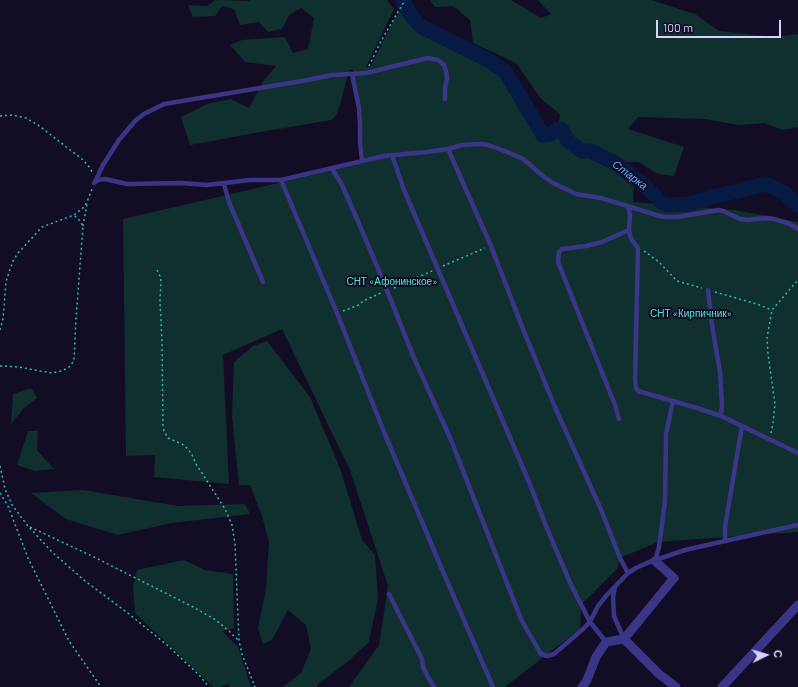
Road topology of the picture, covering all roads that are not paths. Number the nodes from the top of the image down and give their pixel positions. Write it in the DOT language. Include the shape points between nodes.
graph roads {
  1 [pos="352,74"];
  2 [pos="446,99"];
  3 [pos="448,149"];
  4 [pos="392,155"];
  5 [pos="362,161"];
  6 [pos="332,169"];
  7 [pos="281,180"];
  8 [pos="224,184"];
  9 [pos="628,206"];
  10 [pos="798,229"];
  11 [pos="629,230"];
  12 [pos="263,282"];
  13 [pos="708,290"];
  14 [pos="673,401"];
  15 [pos="722,416"];
  16 [pos="620,419"];
  17 [pos="742,426"];
  18 [pos="798,453"];
  19 [pos="798,525"];
  20 [pos="725,541"];
  21 [pos="655,561"];
  22 [pos="628,573"];
  23 [pos="615,586"];
  24 [pos="389,594"];
  25 [pos="798,605"];
  26 [pos="590,622"];
  27 [pos="624,640"];
  28 [pos="606,642"];
  29 [pos="434,687"];
  30 [pos="493,687"];
  31 [pos="582,687"];
  32 [pos="676,687"];
  33 [pos="722,687"];
  1 -- 2 [label="lane" via="366,73 422,58 433,58 444,65 446,71"];
  1 -- 5 [label="lane" via="359,108"];
  1 -- 8 [label="lane" via="332,75 174,102 158,107 144,114 128,128 94,183 105,179 127,184"];
  3 -- 4 [label="lane"];
  3 -- 9 [label="lane" via="467,144 488,145 523,159 553,183 571,192"];
  3 -- 22 [label="lane" via="491,246 555,407"];
  4 -- 5 [label="lane"];
  4 -- 26 [label="lane" via="404,190 571,585"];
  5 -- 6 [label="lane"];
  6 -- 7 [label="lane"];
  6 -- 26 [label="lane" via="344,190 451,440 521,619 541,654 554,654"];
  7 -- 8 [label="lane" via="250,180"];
  7 -- 30 [label="lane" via="338,314 384,432"];
  8 -- 12 [label="lane" via="229,202"];
  9 -- 10 [label="lane" via="663,217 719,210 740,219 774,219"];
  9 -- 11 [label="lane"];
  11 -- 14 [label="lane" via="638,248 636,388 638,391"];
  11 -- 16 [label="lane" via="602,242 562,249 558,262"];
  13 -- 15 [label="lane" via="720,372"];
  14 -- 15 [label="lane"];
  14 -- 21 [label="lane" via="666,434 665,501"];
  15 -- 17 [label="lane"];
  17 -- 18 [label="lane"];
  17 -- 20 [label="lane" via="725,527"];
  19 -- 20 [label="lane"];
  20 -- 21 [label="lane" via="685,550"];
  21 -- 22 [label="lane"];
  21 -- 27 [label="street" via="674,578"];
  22 -- 23 [label="lane"];
  23 -- 26 [label="lane" via="598,606"];
  23 -- 27 [label="lane" via="614,616"];
  24 -- 29 [label="lane"];
  25 -- 33 [label="street"];
  26 -- 28 [label="lane"];
  27 -- 28 [label="street"];
  27 -- 32 [label="street"];
  28 -- 31 [label="street"];
}
